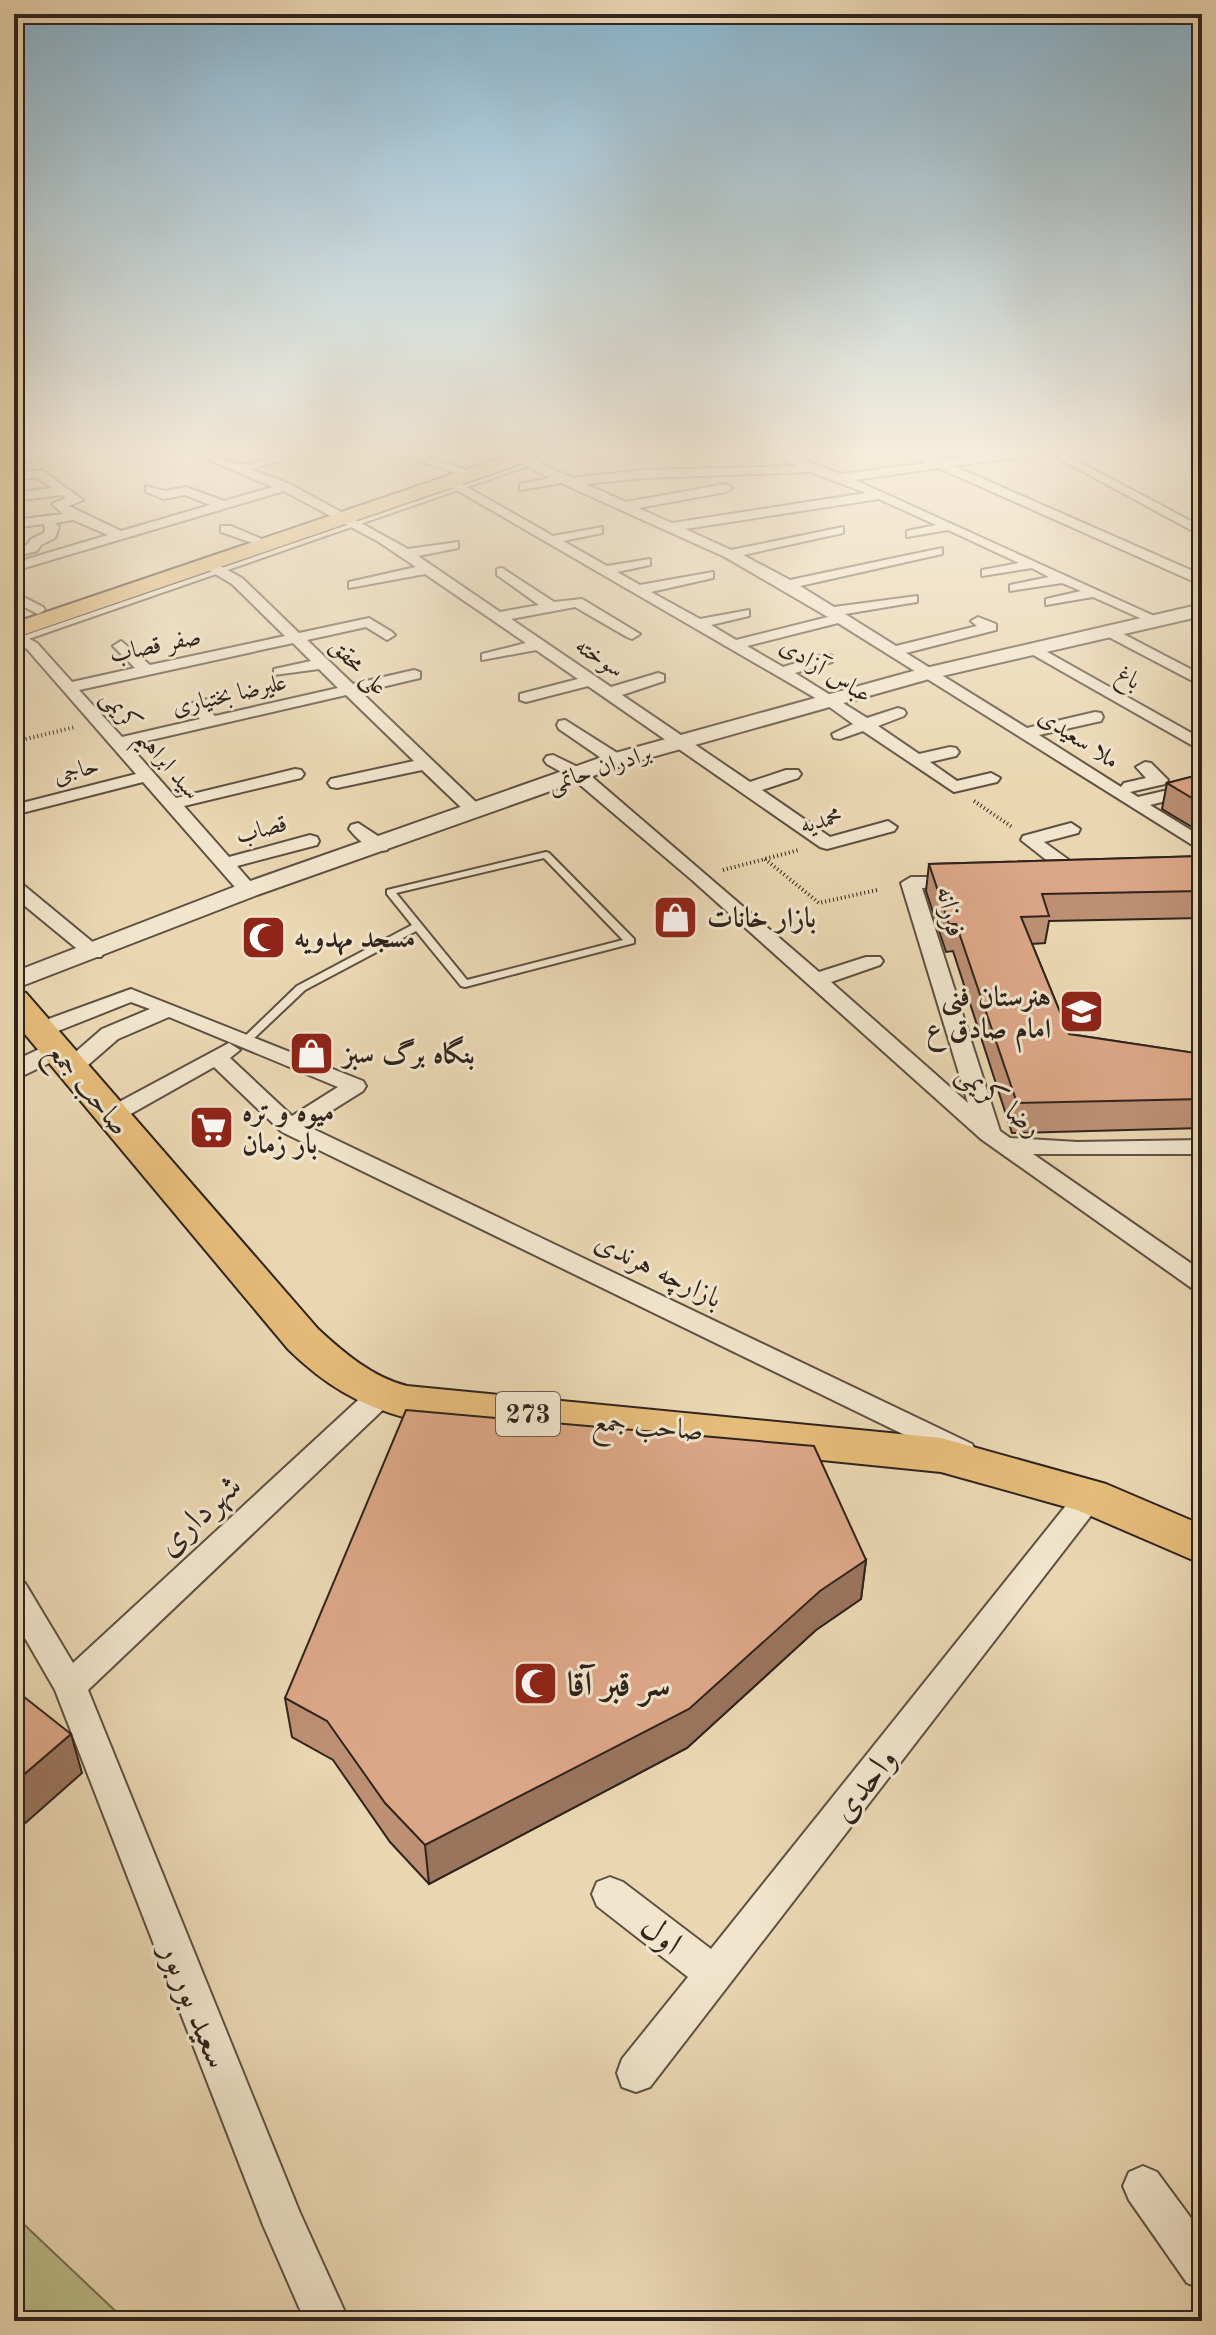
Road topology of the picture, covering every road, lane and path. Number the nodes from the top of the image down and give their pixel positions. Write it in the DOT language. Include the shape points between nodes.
graph roads {
  1 [pos="37,560"];
  2 [pos="229,560"];
  3 [pos="234,560"];
  4 [pos="414,560"];
  5 [pos="586,560"];
  6 [pos="741,560"];
  7 [pos="898,560"];
  8 [pos="1024,560"];
  9 [pos="1156,560"];
  10 [pos="645,562"];
  11 [pos="1033,564"];
  12 [pos="14,567"];
  13 [pos="214,567"];
  14 [pos="427,569"];
  15 [pos="605,571"];
  16 [pos="502,572"];
  17 [pos="987,573"];
  18 [pos="708,575"];
  19 [pos="1064,578"];
  20 [pos="1202,580"];
  21 [pos="354,585"];
  22 [pos="788,585"];
  23 [pos="1015,588"];
  24 [pos="639,590"];
  25 [pos="1095,592"];
  26 [pos="14,596"];
  27 [pos="912,599"];
  28 [pos="1051,602"];
  29 [pos="552,607"];
  30 [pos="38,610"];
  31 [pos="1202,610"];
  32 [pos="744,613"];
  33 [pos="836,615"];
  34 [pos="498,617"];
  35 [pos="1156,620"];
  36 [pos="978,621"];
  37 [pos="698,624"];
  38 [pos="1108,631"];
  39 [pos="632,634"];
  40 [pos="387,635"];
  41 [pos="16,637"];
  42 [pos="297,639"];
  43 [pos="539,645"];
  44 [pos="733,645"];
  45 [pos="121,646"];
  46 [pos="1033,649"];
  47 [pos="894,651"];
  48 [pos="488,657"];
  49 [pos="826,659"];
  50 [pos="322,664"];
  51 [pos="147,671"];
  52 [pos="280,672"];
  53 [pos="782,672"];
  54 [pos="929,673"];
  55 [pos="414,675"];
  56 [pos="658,678"];
  57 [pos="591,681"];
  58 [pos="1202,681"];
  59 [pos="69,687"];
  60 [pos="350,691"];
  61 [pos="610,693"];
  62 [pos="526,697"];
  63 [pos="830,700"];
  64 [pos="216,702"];
  65 [pos="898,713"];
  66 [pos="1095,717"];
  67 [pos="99,721"];
  68 [pos="213,722"];
  69 [pos="565,725"];
  70 [pos="866,725"];
  71 [pos="1027,733"];
  72 [pos="840,734"];
  73 [pos="14,742"];
  74 [pos="681,742"];
  75 [pos="118,743"];
  76 [pos="1202,746"];
  77 [pos="950,752"];
  78 [pos="553,760"];
  79 [pos="616,760"];
  80 [pos="916,760"];
  81 [pos="424,764"];
  82 [pos="1145,767"];
  83 [pos="295,774"];
  84 [pos="578,774"];
  85 [pos="792,774"];
  86 [pos="147,776"];
  87 [pos="991,778"];
  88 [pos="337,783"];
  89 [pos="954,787"];
  90 [pos="1202,787"];
  91 [pos="748,789"];
  92 [pos="1115,791"];
  93 [pos="1134,803"];
  94 [pos="172,804"];
  95 [pos="16,810"];
  96 [pos="474,810"];
  97 [pos="888,827"];
  98 [pos="358,829"];
  99 [pos="1071,829"];
  100 [pos="1030,840"];
  101 [pos="310,841"];
  102 [pos="827,843"];
  103 [pos="1202,845"];
  104 [pos="380,846"];
  105 [pos="765,859"];
  106 [pos="225,864"];
  107 [pos="699,876"];
  108 [pos="1049,878"];
  109 [pos="988,880"];
  110 [pos="14,887"];
  111 [pos="248,890"];
  112 [pos="877,890"];
  113 [pos="418,926"];
  114 [pos="94,953"];
  115 [pos="873,961"];
  116 [pos="816,980"];
  117 [pos="14,981"];
  118 [pos="169,1009"];
  119 [pos="46,1037"];
  120 [pos="245,1041"];
  121 [pos="216,1057"];
  122 [pos="14,1072"];
  123 [pos="112,1115"];
  124 [pos="290,1127"];
  125 [pos="998,1140"];
  126 [pos="1202,1147"];
  127 [pos="1202,1283"];
  128 [pos="379,1397"];
  129 [pos="1000,1469"];
  130 [pos="1090,1496"];
  131 [pos="1202,1545"];
  132 [pos="14,1592"];
  133 [pos="70,1686"];
  134 [pos="610,1894"];
  135 [pos="714,1974"];
  136 [pos="636,2073"];
  137 [pos="1143,2186"];
  138 [pos="1202,2268"];
  139 [pos="327,2321"];
  1 -- 12 [label="street"];
  2 -- 13 [label="main road"];
  3 -- 13 [label="lane"];
  4 -- 14 [label="street, سوخته"];
  5 -- 15 [label="street, عباس آزادی"];
  6 -- 22 [label="street, ملا سعیدی"];
  7 -- 22 [label="street"];
  8 -- 11 [label="street"];
  9 -- 20 [label="street"];
  10 -- 15 [label="street"];
  11 -- 17 [label="street"];
  11 -- 19 [label="street"];
  13 -- 41 [label="main road"];
  13 -- 42 [label="street, علی محقق" via="237,581"];
  14 -- 21 [label="street"];
  14 -- 34 [label="street, سوخته"];
  15 -- 24 [label="street, عباس آزادی"];
  16 -- 29 [label="street"];
  18 -- 24 [label="street"];
  19 -- 23 [label="street"];
  19 -- 25 [label="street"];
  22 -- 33 [label="street, ملا سعیدی"];
  24 -- 37 [label="street, عباس آزادی"];
  25 -- 28 [label="street"];
  25 -- 35 [label="street"];
  26 -- 30 [label="street"];
  27 -- 33 [label="street"];
  29 -- 34 [label="street"];
  29 -- 39 [label="street" via="577,602"];
  31 -- 35 [label="street, برادران حاتمی"];
  32 -- 37 [label="street"];
  33 -- 44 [label="street"];
  33 -- 47 [label="street, ملا سعیدی"];
  34 -- 43 [label="street, سوخته"];
  35 -- 38 [label="street, برادران حاتمی"];
  36 -- 47 [label="street" via="991,627"];
  37 -- 44 [label="street, عباس آزادی"];
  38 -- 46 [label="street, برادران حاتمی"];
  38 -- 58 [label="street"];
  40 -- 42 [label="street, صفر قصاب" via="369,622"];
  41 -- 59 [label="street, سید ابراهیم کریمی" via="32,646"];
  42 -- 50 [label="street, علی محقق"];
  42 -- 51 [label="street, صفر قصاب"];
  43 -- 48 [label="street"];
  43 -- 57 [label="street, سوخته"];
  44 -- 53 [label="street, عباس آزادی"];
  45 -- 51 [label="street"];
  46 -- 54 [label="street, برادران حاتمی"];
  46 -- 76 [label="street, باغ"];
  47 -- 54 [label="street, ملا سعیدی"];
  49 -- 53 [label="street"];
  50 -- 52 [label="street"];
  50 -- 60 [label="street, علی محقق"];
  51 -- 59 [label="street, صفر قصاب"];
  53 -- 63 [label="street, عباس آزادی"];
  54 -- 63 [label="street, برادران حاتمی"];
  54 -- 71 [label="street, ملا سعیدی"];
  55 -- 60 [label="street, علیرضا بختیاری"];
  56 -- 61 [label="street"];
  57 -- 61 [label="street, سوخته"];
  57 -- 62 [label="street"];
  59 -- 67 [label="street, سید ابراهیم کریمی"];
  60 -- 68 [label="street, علیرضا بختیاری"];
  60 -- 81 [label="street, علی محقق"];
  61 -- 74 [label="street, سوخته"];
  63 -- 70 [label="street, عباس آزادی"];
  63 -- 74 [label="street, برادران حاتمی"];
  64 -- 68 [label="street" via="195,707"];
  65 -- 70 [label="street"];
  66 -- 71 [label="street"];
  67 -- 73 [label="path"];
  67 -- 75 [label="street, سید ابراهیم کریمی"];
  68 -- 75 [label="street, علیرضا بختیاری"];
  69 -- 79 [label="street"];
  70 -- 72 [label="street"];
  70 -- 80 [label="street, عباس آزادی"];
  71 -- 92 [label="street, ملا سعیدی"];
  74 -- 79 [label="street, برادران حاتمی"];
  74 -- 91 [label="street, سوخته"];
  75 -- 86 [label="street, سید ابراهیم کریمی"];
  77 -- 80 [label="street"];
  78 -- 84 [label="street, رضا کریمی"];
  79 -- 84 [label="street, برادران حاتمی"];
  80 -- 89 [label="street, عباس آزادی"];
  81 -- 88 [label="street"];
  81 -- 96 [label="street, علی محقق"];
  82 -- 92 [label="street" via="1159,780"];
  83 -- 94 [label="street"];
  84 -- 96 [label="street, برادران حاتمی"];
  84 -- 107 [label="street, رضا کریمی"];
  85 -- 91 [label="street"];
  86 -- 94 [label="street, سید ابراهیم کریمی"];
  86 -- 95 [label="street, حاجی"];
  87 -- 89 [label="street"];
  89 -- 100 [label="path"];
  90 -- 93 [label="street"];
  91 -- 102 [label="street, سوخته"];
  92 -- 93 [label="street, ملا سعیدی"];
  93 -- 103 [label="street, ملا سعیدی"];
  94 -- 106 [label="street, سید ابراهیم کریمی"];
  96 -- 104 [label="street, برادران حاتمی"];
  97 -- 102 [label="street, محمدیه"];
  98 -- 104 [label="street"];
  99 -- 100 [label="street"];
  100 -- 108 [label="street" via="1087,877"];
  101 -- 106 [label="street, قصاب"];
  102 -- 105 [label="path, محمدیه"];
  104 -- 111 [label="street, برادران حاتمی"];
  105 -- 107 [label="path, محمدیه"];
  105 -- 112 [label="path, محمدیه" via="819,903"];
  106 -- 111 [label="street, سید ابراهیم کریمی"];
  107 -- 116 [label="street, رضا کریمی"];
  109 -- 125 [label="street, فرزانه" via="911,883"];
  110 -- 114 [label="street"];
  111 -- 114 [label="street, برادران حاتمی"];
  113 -- 113 [label="lane" via="465,984 630,941 546,855 390,892"];
  113 -- 120 [label="lane" via="301,988"];
  114 -- 117 [label="street, برادران حاتمی"];
  115 -- 116 [label="street"];
  116 -- 125 [label="street, رضا کریمی"];
  118 -- 119 [label="street" via="110,1034"];
  118 -- 119 [label="street" via="131,995"];
  118 -- 120 [label="street"];
  119 -- 122 [label="street"];
  119 -- 123 [label="main road, صاحب جمع / 273"];
  120 -- 121 [label="street"];
  120 -- 124 [label="street" via="355,1086"];
  121 -- 123 [label="street"];
  121 -- 124 [label="street, بازارچه هرندی"];
  123 -- 128 [label="main road, صاحب جمع / 273" via="303,1339 350,1380"];
  124 -- 129 [label="street, بازارچه هرندی"];
  125 -- 126 [label="street" via="1077,1149"];
  125 -- 127 [label="street, رضا کریمی"];
  128 -- 129 [label="main road, صاحب جمع / 273" via="887,1448"];
  128 -- 133 [label="street, شهرداری"];
  129 -- 130 [label="main road, صاحب جمع / 273"];
  130 -- 131 [label="main road, صاحب جمع / 273"];
  130 -- 135 [label="street, واحدی"];
  132 -- 133 [label="street, سعید بوربور"];
  133 -- 139 [label="street, سعید بوربور"];
  134 -- 135 [label="street, اول"];
  135 -- 136 [label="street, واحدی"];
  137 -- 138 [label="street"];
}
